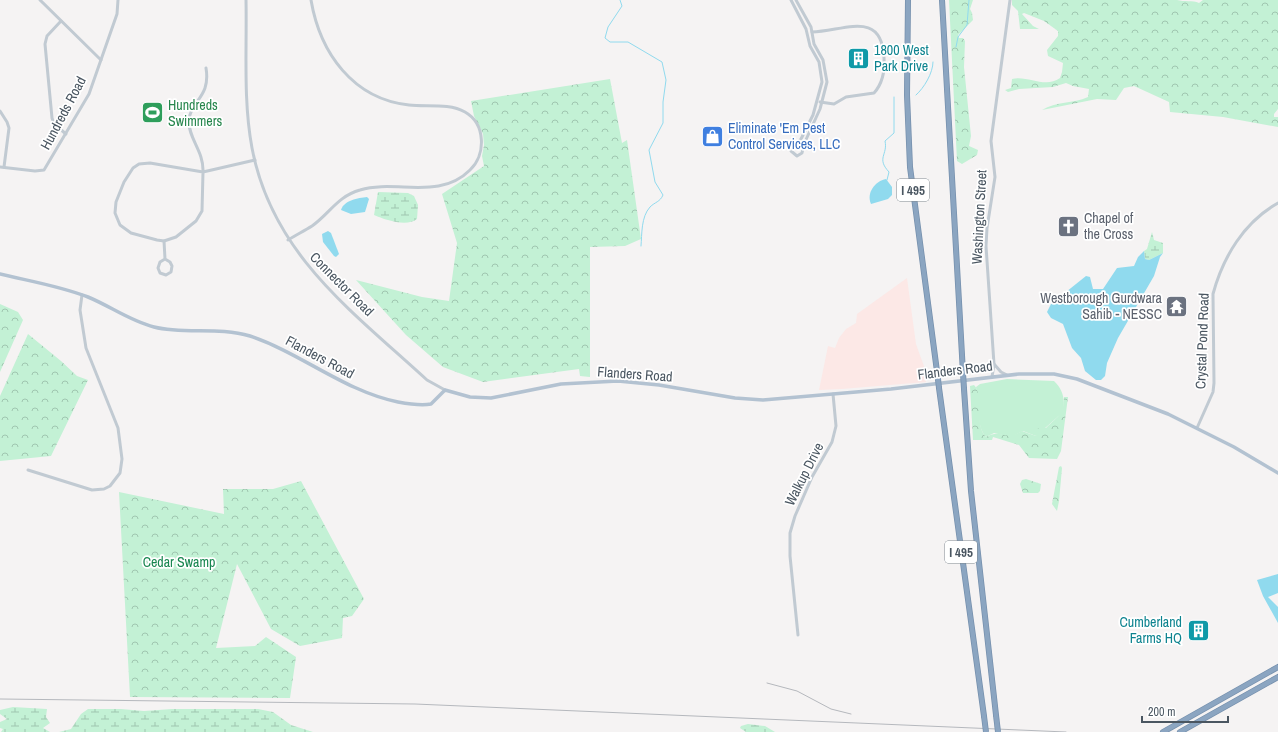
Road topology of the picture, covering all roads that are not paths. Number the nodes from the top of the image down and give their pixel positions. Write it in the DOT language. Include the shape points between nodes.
graph roads {
  1 [pos="40,0"];
  2 [pos="118,0"];
  3 [pos="246,0"];
  4 [pos="311,0"];
  5 [pos="791,0"];
  6 [pos="796,0"];
  7 [pos="908,0"];
  8 [pos="942,0"];
  9 [pos="1010,0"];
  10 [pos="61,20"];
  11 [pos="812,32"];
  12 [pos="101,60"];
  13 [pos="206,68"];
  14 [pos="817,101"];
  15 [pos="822,103"];
  16 [pos="0,111"];
  17 [pos="66,134"];
  18 [pos="255,160"];
  19 [pos="0,166"];
  20 [pos="4,167"];
  21 [pos="203,172"];
  22 [pos="1278,203"];
  23 [pos="288,240"];
  24 [pos="164,241"];
  25 [pos="165,259"];
  26 [pos="0,274"];
  27 [pos="82,295"];
  28 [pos="994,364"];
  29 [pos="1007,375"];
  30 [pos="992,377"];
  31 [pos="445,390"];
  32 [pos="833,394"];
  33 [pos="1197,428"];
  34 [pos="1273,469"];
  35 [pos="1278,469"];
  36 [pos="28,470"];
  37 [pos="1278,473"];
  38 [pos="798,635"];
  39 [pos="1278,667"];
  40 [pos="1278,677"];
  41 [pos="986,732"];
  42 [pos="998,732"];
  43 [pos="1163,732"];
  44 [pos="1180,732"];
  1 -- 10 [label="street"];
  2 -- 12 [label="street, Hundreds Road" via="117,14"];
  3 -- 18 [label="street, Connector Road" via="248,115"];
  4 -- 23 [label="street" via="317,23 331,54 342,71 356,84 369,94 392,102 448,107 467,113 478,127 482,144 473,168 455,182 431,188 375,187 358,190 342,198 312,226"];
  5 -- 14 [label="street" via="806,29 810,46 820,66 822,82"];
  6 -- 11 [label="street"];
  7 -- 41 [label="highway, I 495, bridge" via="907,109 911,174"];
  8 -- 42 [label="highway, I 495, bridge" via="970,480"];
  9 -- 28 [label="street, Washington Street" via="991,141 995,177 986,237"];
  10 -- 12 [label="street"];
  10 -- 17 [label="street" via="47,36 45,44 52,118 54,124"];
  11 -- 15 [label="street" via="814,44 826,70 827,82"];
  11 -- 15 [label="street" via="861,26 870,28 878,34 883,48 882,81 874,93 846,97 834,104"];
  12 -- 17 [label="street, Hundreds Road" via="86,100"];
  13 -- 21 [label="street" via="207,85 189,121 190,131 202,157"];
  14 -- 15 [label="street"];
  14 -- 15 [label="street" via="801,139 791,149 797,156 802,153"];
  16 -- 20 [label="street" via="9,128"];
  17 -- 20 [label="street, Hundreds Road" via="44,170"];
  18 -- 21 [label="street"];
  18 -- 23 [label="street, Connector Road" via="266,197"];
  19 -- 20 [label="street, Hundreds Road"];
  21 -- 24 [label="street" via="203,206 199,216 176,237"];
  21 -- 24 [label="street" via="144,163 133,168 127,175 116,202 120,225 131,233"];
  22 -- 33 [label="street, Crystal Pond Road" via="1261,215 1236,240 1217,278 1213,294 1213,392"];
  23 -- 31 [label="street, Connector Road" via="304,263 331,291 427,380"];
  24 -- 25 [label="street"];
  25 -- 25 [label="street" via="160,262 158,268 160,273 166,275 171,272 172,266"];
  26 -- 27 [label="main road, Flanders Road"];
  27 -- 31 [label="main road, Flanders Road" via="154,327 229,331 254,337 354,388 381,398 427,404 434,402"];
  27 -- 36 [label="street" via="80,310 86,348 118,428 122,459 120,473 110,486 92,490"];
  28 -- 29 [label="street"];
  28 -- 30 [label="street, Washington Street"];
  29 -- 30 [label="main road, Flanders Road"];
  29 -- 33 [label="main road, Flanders Road" via="1039,373 1072,378 1168,414"];
  30 -- 32 [label="main road, Flanders Road"];
  31 -- 32 [label="main road, Flanders Road" via="470,397 491,398 561,384 618,381 751,400"];
  32 -- 38 [label="street, Walkup Drive" via="836,420 833,439 806,489 790,536"];
  33 -- 34 [label="main road, Flanders Road"];
  34 -- 35 [label="street"];
  34 -- 37 [label="main road, Flanders Road"];
  39 -- 43 [label="highway"];
  40 -- 44 [label="highway"];
}
